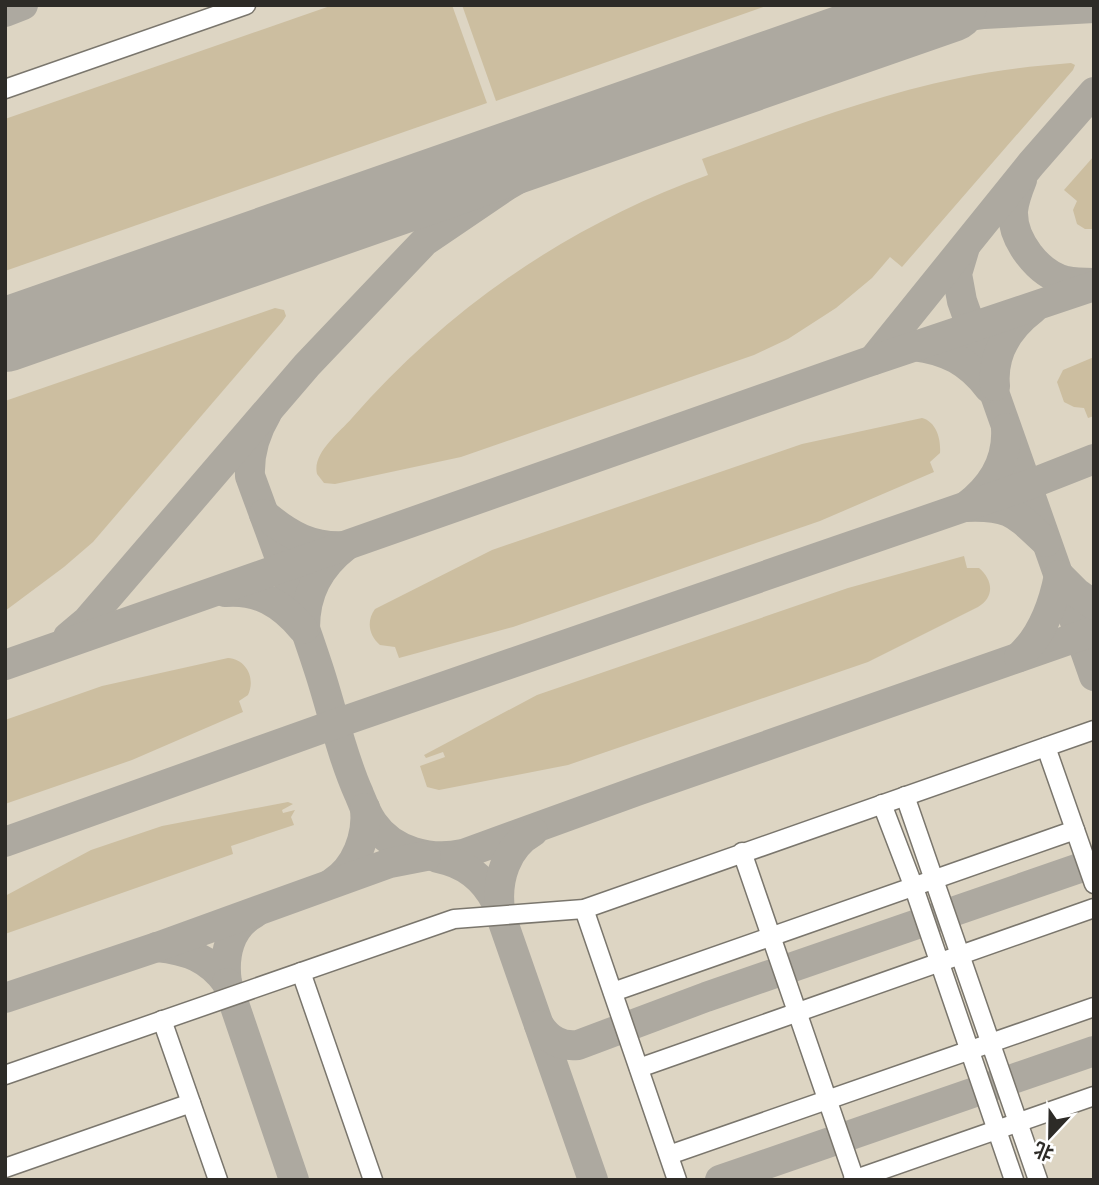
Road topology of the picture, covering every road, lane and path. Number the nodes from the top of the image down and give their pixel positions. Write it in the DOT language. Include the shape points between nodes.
graph roads {
  1 [pos="246,5"];
  2 [pos="5,89"];
  3 [pos="1094,730"];
  4 [pos="1046,747"];
  5 [pos="905,796"];
  6 [pos="882,804"];
  7 [pos="1075,830"];
  8 [pos="742,852"];
  9 [pos="934,878"];
  10 [pos="1094,884"];
  11 [pos="913,885"];
  12 [pos="1094,908"];
  13 [pos="584,909"];
  14 [pos="771,936"];
  15 [pos="959,955"];
  16 [pos="938,962"];
  17 [pos="301,972"];
  18 [pos="613,992"];
  19 [pos="1094,1007"];
  20 [pos="797,1012"];
  21 [pos="162,1020"];
  22 [pos="992,1042"];
  23 [pos="969,1050"];
  24 [pos="639,1068"];
  25 [pos="5,1075"];
  26 [pos="1094,1096"];
  27 [pos="829,1099"];
  28 [pos="191,1103"];
  29 [pos="1019,1122"];
  30 [pos="998,1130"];
  31 [pos="669,1155"];
  32 [pos="5,1168"];
  33 [pos="854,1179"];
  34 [pos="218,1180"];
  35 [pos="373,1180"];
  36 [pos="677,1180"];
  37 [pos="1014,1180"];
  38 [pos="1038,1180"];
  1 -- 2 [label="lane"];
  3 -- 4 [label="lane"];
  4 -- 5 [label="lane"];
  4 -- 7 [label="lane"];
  5 -- 6 [label="lane"];
  5 -- 9 [label="lane"];
  6 -- 8 [label="lane"];
  6 -- 11 [label="lane"];
  7 -- 9 [label="lane"];
  7 -- 10 [label="lane"];
  8 -- 13 [label="lane"];
  8 -- 14 [label="lane"];
  9 -- 11 [label="lane"];
  9 -- 15 [label="lane"];
  11 -- 14 [label="lane"];
  11 -- 16 [label="lane"];
  12 -- 15 [label="lane"];
  13 -- 17 [label="lane" via="454,919"];
  13 -- 18 [label="lane"];
  14 -- 18 [label="lane"];
  14 -- 20 [label="lane"];
  15 -- 16 [label="lane"];
  15 -- 22 [label="lane"];
  16 -- 20 [label="lane"];
  16 -- 23 [label="lane"];
  17 -- 21 [label="lane"];
  17 -- 35 [label="lane"];
  18 -- 24 [label="lane"];
  19 -- 22 [label="lane"];
  20 -- 24 [label="lane"];
  20 -- 27 [label="lane"];
  21 -- 25 [label="lane"];
  21 -- 28 [label="lane"];
  22 -- 23 [label="lane"];
  22 -- 29 [label="lane"];
  23 -- 27 [label="lane"];
  23 -- 30 [label="lane"];
  24 -- 31 [label="lane"];
  26 -- 29 [label="lane"];
  27 -- 31 [label="lane"];
  27 -- 33 [label="lane"];
  28 -- 32 [label="lane"];
  28 -- 34 [label="lane"];
  29 -- 30 [label="lane"];
  29 -- 38 [label="lane"];
  30 -- 33 [label="lane"];
  30 -- 37 [label="lane"];
  31 -- 36 [label="lane"];
}
